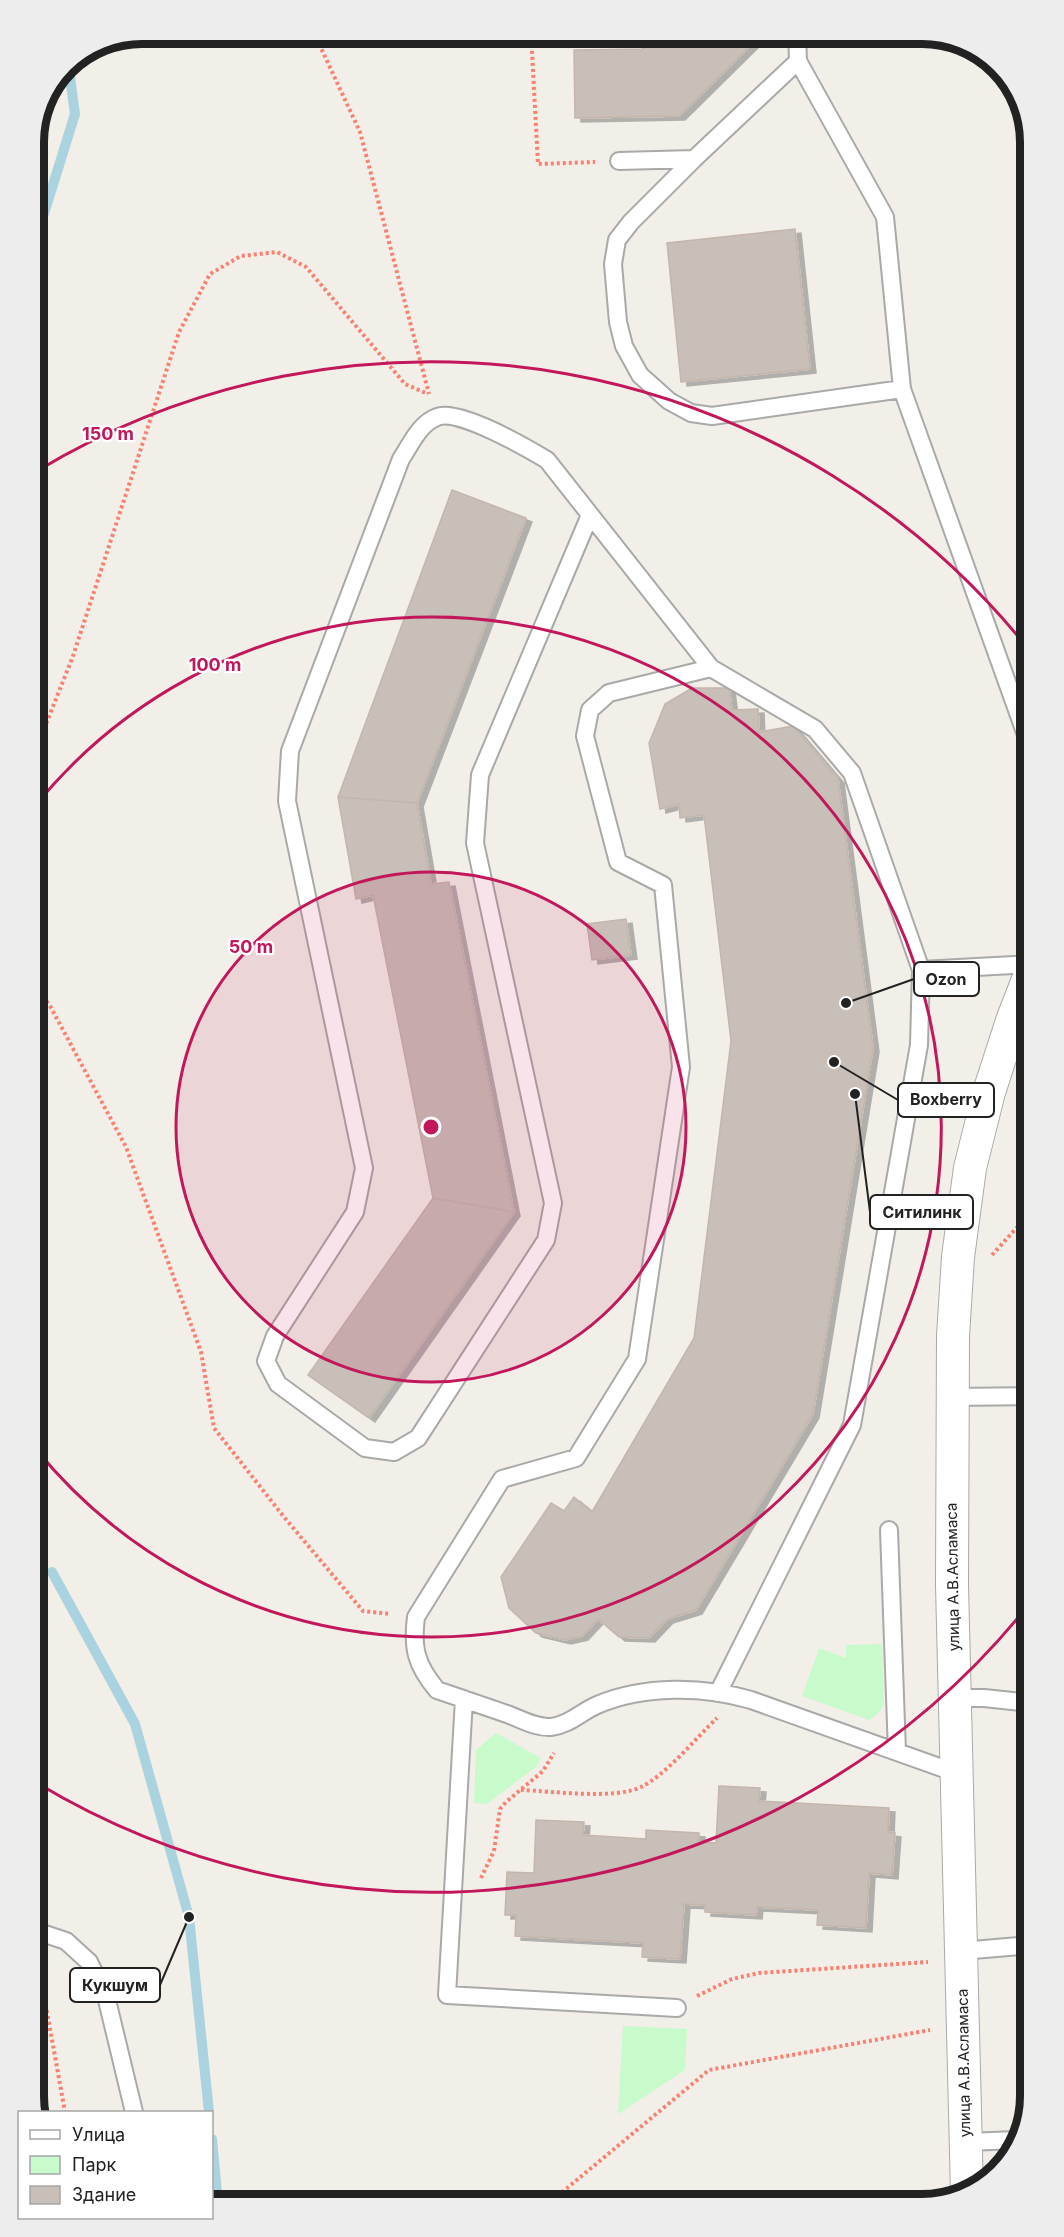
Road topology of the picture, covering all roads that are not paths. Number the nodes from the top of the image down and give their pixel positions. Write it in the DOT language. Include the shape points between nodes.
graph roads {
  1 [pos="797,44"];
  2 [pos="798,61"];
  3 [pos="694,159"];
  4 [pos="619,161"];
  5 [pos="902,389"];
  6 [pos="590,514"];
  7 [pos="711,668"];
  8 [pos="1020,718"];
  9 [pos="1020,965"];
  10 [pos="921,970"];
  11 [pos="1020,1000"];
  12 [pos="1020,1396"];
  13 [pos="952,1397"];
  14 [pos="889,1530"];
  15 [pos="718,1693"];
  16 [pos="955,1698"];
  17 [pos="464,1699"];
  18 [pos="1020,1702"];
  19 [pos="897,1752"];
  20 [pos="956,1773"];
  21 [pos="44,1933"];
  22 [pos="1020,1947"];
  23 [pos="961,1955"];
  24 [pos="677,2007"];
  25 [pos="134,2111"];
  26 [pos="1009,2140"];
  27 [pos="966,2142"];
  28 [pos="967,2183"];
  1 -- 2 [label="lane"];
  2 -- 3 [label="lane"];
  2 -- 5 [label="lane" via="885,217"];
  3 -- 4 [label="lane"];
  3 -- 5 [label="lane" via="618,240 613,264 618,322 624,346 640,375 669,401 691,414 712,416"];
  5 -- 8 [label="lane"];
  6 -- 6 [label="lane" via="480,775 475,843 553,1203 546,1240 418,1438 394,1452 364,1448 278,1384 266,1361 275,1336 356,1212 364,1168 287,801 290,751 401,459 422,428 438,416 460,418 515,440 547,460"];
  6 -- 7 [label="lane"];
  7 -- 10 [label="lane" via="815,729 852,773"];
  7 -- 17 [label="lane" via="609,693 590,710 585,736 618,862 663,885 681,1067 637,1359 576,1458 502,1479 416,1617 414,1638 426,1677 437,1689"];
  9 -- 10 [label="lane"];
  10 -- 15 [label="lane" via="919,1045 852,1425"];
  11 -- 13 [label="street, улица А.В.Асламаса" via="989,1092 970,1168 958,1257"];
  12 -- 13 [label="lane"];
  13 -- 16 [label="street, улица А.В.Асламаса"];
  14 -- 19 [label="lane"];
  15 -- 17 [label="lane" via="660,1691 620,1698 589,1708 561,1725 541,1726"];
  15 -- 19 [label="lane" via="738,1696"];
  16 -- 18 [label="lane"];
  16 -- 20 [label="street, улица А.В.Асламаса"];
  17 -- 24 [label="lane" via="447,1995"];
  19 -- 20 [label="lane"];
  20 -- 23 [label="street, улица А.В.Асламаса"];
  21 -- 25 [label="lane" via="66,1941 89,1962 106,1996"];
  22 -- 23 [label="lane"];
  23 -- 27 [label="street, улица А.В.Асламаса"];
  26 -- 27 [label="lane"];
  27 -- 28 [label="street, улица А.В.Асламаса"];
}
